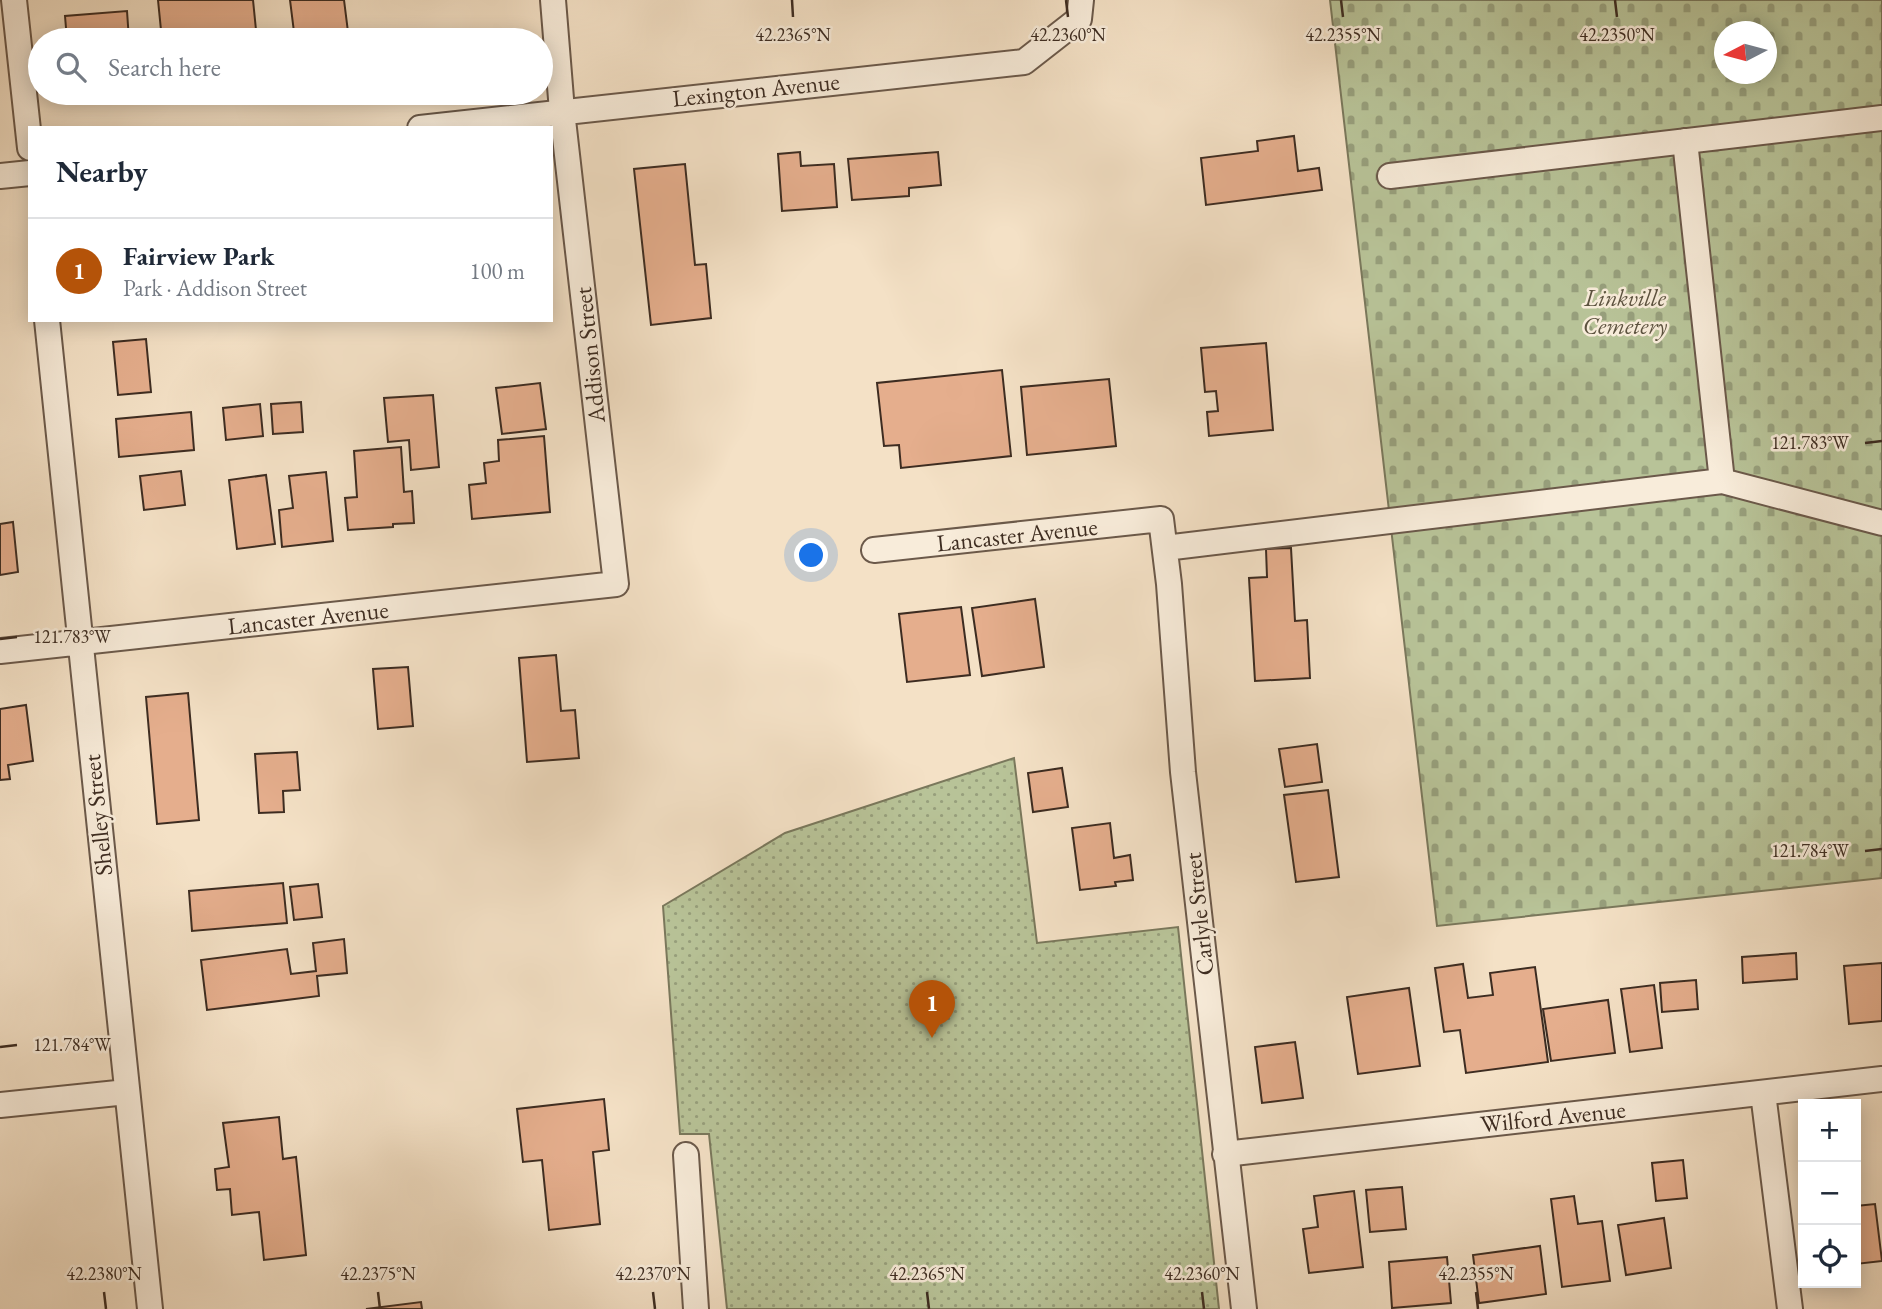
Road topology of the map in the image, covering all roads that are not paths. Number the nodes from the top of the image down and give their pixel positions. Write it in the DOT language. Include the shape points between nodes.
graph roads {
  1 [pos="14,0"];
  2 [pos="553,0"];
  3 [pos="1080,10"];
  4 [pos="562,111"];
  5 [pos="1882,118"];
  6 [pos="437,126"];
  7 [pos="28,130"];
  8 [pos="1685,141"];
  9 [pos="28,173"];
  10 [pos="0,176"];
  11 [pos="1390,176"];
  12 [pos="47,322"];
  13 [pos="1722,481"];
  14 [pos="1161,519"];
  15 [pos="1882,523"];
  16 [pos="1165,548"];
  17 [pos="874,550"];
  18 [pos="616,584"];
  19 [pos="80,642"];
  20 [pos="0,651"];
  21 [pos="1882,1079"];
  22 [pos="127,1092"];
  23 [pos="1763,1093"];
  24 [pos="0,1105"];
  25 [pos="1225,1154"];
  26 [pos="686,1155"];
  27 [pos="150,1309"];
  28 [pos="696,1309"];
  29 [pos="1244,1309"];
  30 [pos="1790,1309"];
  1 -- 7 [label="street"];
  2 -- 4 [label="street, Addison Street"];
  3 -- 4 [label="street, Lexington Avenue" via="1024,62"];
  4 -- 6 [label="street, Lexington Avenue"];
  4 -- 18 [label="street, Addison Street"];
  5 -- 8 [label="street"];
  8 -- 11 [label="street"];
  8 -- 13 [label="street"];
  9 -- 10 [label="street"];
  12 -- 19 [label="street, Shelley Street"];
  13 -- 15 [label="street"];
  13 -- 16 [label="street"];
  14 -- 16 [label="street, Carlyle Street"];
  14 -- 17 [label="street, Lancaster Avenue"];
  16 -- 25 [label="street, Carlyle Street" via="1183,772"];
  18 -- 19 [label="street, Lancaster Avenue"];
  19 -- 20 [label="street, Lancaster Avenue"];
  19 -- 22 [label="street, Shelley Street"];
  21 -- 23 [label="street, Wilford Avenue"];
  22 -- 24 [label="street"];
  22 -- 27 [label="street, Shelley Street"];
  23 -- 25 [label="street, Wilford Avenue"];
  23 -- 30 [label="street"];
  25 -- 29 [label="street, Carlyle Street"];
  26 -- 28 [label="street"];
}
